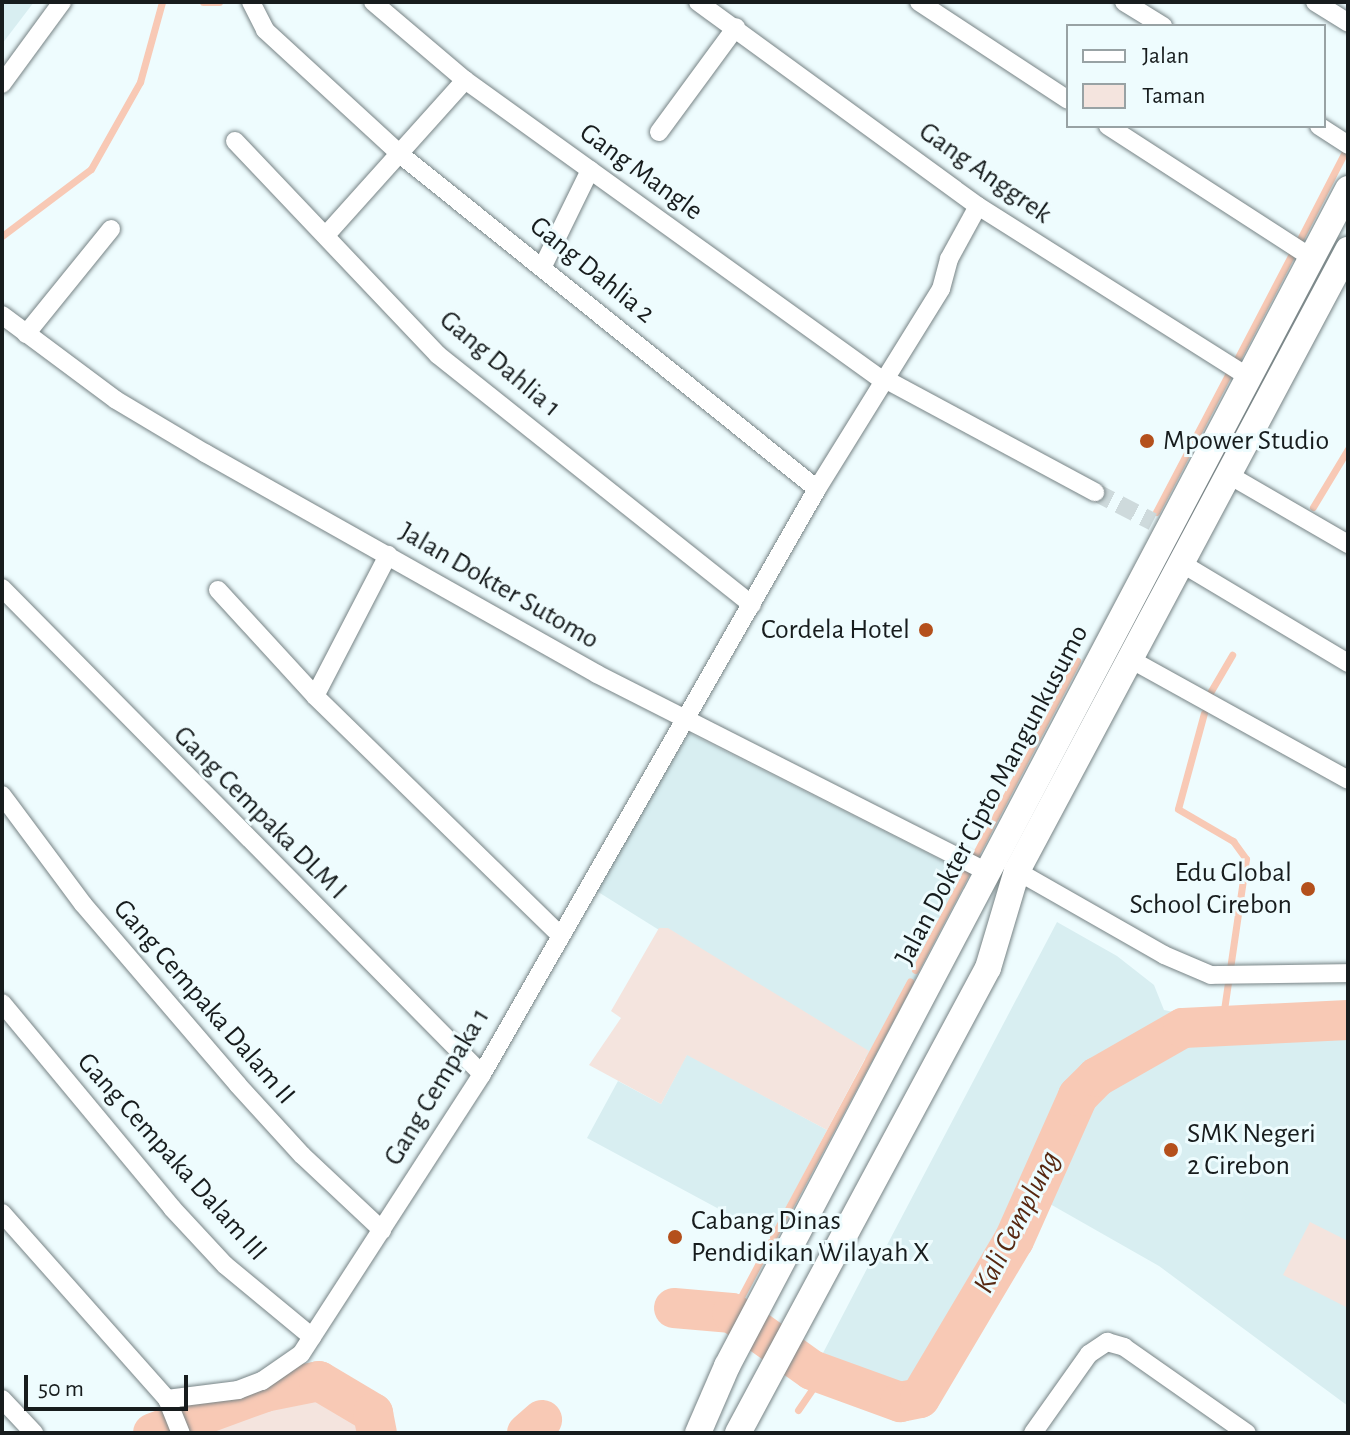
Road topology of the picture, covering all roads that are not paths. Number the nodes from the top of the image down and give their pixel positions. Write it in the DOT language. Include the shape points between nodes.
graph roads {
  1 [pos="62,2"];
  2 [pos="373,2"];
  3 [pos="698,2"];
  4 [pos="919,2"];
  5 [pos="1124,2"];
  6 [pos="1315,2"];
  7 [pos="252,9"];
  8 [pos="1348,23"];
  9 [pos="1160,24"];
  10 [pos="736,27"];
  11 [pos="465,80"];
  12 [pos="2,84"];
  13 [pos="1066,99"];
  14 [pos="1111,128"];
  15 [pos="1322,128"];
  16 [pos="659,132"];
  17 [pos="235,141"];
  18 [pos="1348,145"];
  19 [pos="401,155"];
  20 [pos="590,170"];
  21 [pos="1348,189"];
  22 [pos="978,206"];
  23 [pos="111,229"];
  24 [pos="327,234"];
  25 [pos="1348,250"];
  26 [pos="1312,258"];
  27 [pos="543,266"];
  28 [pos="4,322"];
  29 [pos="26,334"];
  30 [pos="1249,377"];
  31 [pos="882,379"];
  32 [pos="1232,408"];
  33 [pos="1257,421"];
  34 [pos="1229,475"];
  35 [pos="817,489"];
  36 [pos="1095,492"];
  37 [pos="1348,544"];
  38 [pos="388,555"];
  39 [pos="1181,563"];
  40 [pos="2,588"];
  41 [pos="218,590"];
  42 [pos="752,605"];
  43 [pos="1130,659"];
  44 [pos="1348,663"];
  45 [pos="315,696"];
  46 [pos="685,719"];
  47 [pos="1348,780"];
  48 [pos="2,795"];
  49 [pos="1017,871"];
  50 [pos="987,872"];
  51 [pos="559,934"];
  52 [pos="1348,973"];
  53 [pos="2,1003"];
  54 [pos="482,1074"];
  55 [pos="2,1213"];
  56 [pos="382,1230"];
  57 [pos="312,1337"];
  58 [pos="2,1399"];
  59 [pos="170,1405"];
  60 [pos="34,1433"];
  61 [pos="181,1433"];
  62 [pos="698,1433"];
  63 [pos="738,1433"];
  64 [pos="1033,1433"];
  65 [pos="1247,1433"];
  1 -- 12 [label="street"];
  2 -- 11 [label="street, Gang Mangle"];
  3 -- 10 [label="street, Gang Anggrek"];
  4 -- 13 [label="street"];
  5 -- 9 [label="street"];
  6 -- 8 [label="street"];
  7 -- 19 [label="street, Gang Dahlia 2" via="296,62"];
  10 -- 16 [label="street"];
  10 -- 22 [label="street, Gang Anggrek"];
  11 -- 19 [label="street"];
  11 -- 20 [label="street, Gang Mangle"];
  14 -- 26 [label="street"];
  15 -- 18 [label="street"];
  17 -- 24 [label="street, Gang Dahlia 1"];
  19 -- 24 [label="street"];
  19 -- 27 [label="street, Gang Dahlia 2"];
  20 -- 27 [label="street"];
  20 -- 31 [label="street, Gang Mangle"];
  21 -- 26 [label="main road, Jalan Dokter Cipto Mangunkusumo"];
  22 -- 30 [label="street, Gang Anggrek"];
  22 -- 31 [label="street" via="949,259 941,289"];
  23 -- 29 [label="street"];
  24 -- 42 [label="street, Gang Dahlia 1" via="438,355"];
  25 -- 33 [label="main road, Jalan Dokter Cipto Mangunkusumo"];
  26 -- 30 [label="main road, Jalan Dokter Cipto Mangunkusumo"];
  27 -- 35 [label="street, Gang Dahlia 2"];
  28 -- 29 [label="street, Jalan Dokter Sutomo"];
  29 -- 38 [label="street, Jalan Dokter Sutomo" via="116,400"];
  30 -- 32 [label="main road, Jalan Dokter Cipto Mangunkusumo"];
  31 -- 35 [label="street"];
  31 -- 36 [label="street, Gang Mangle"];
  32 -- 33 [label="main road"];
  32 -- 50 [label="main road, Jalan Dokter Cipto Mangunkusumo" via="1160,526"];
  33 -- 34 [label="main road, Jalan Dokter Cipto Mangunkusumo"];
  34 -- 37 [label="street"];
  34 -- 39 [label="main road, Jalan Dokter Cipto Mangunkusumo"];
  35 -- 42 [label="street, Gang Cempaka 1"];
  38 -- 45 [label="street"];
  38 -- 46 [label="street, Jalan Dokter Sutomo"];
  39 -- 43 [label="main road, Jalan Dokter Cipto Mangunkusumo"];
  39 -- 44 [label="street"];
  40 -- 54 [label="street, Gang Cempaka DLM I"];
  41 -- 45 [label="street"];
  42 -- 46 [label="street, Gang Cempaka 1"];
  43 -- 47 [label="street"];
  43 -- 49 [label="main road, Jalan Dokter Cipto Mangunkusumo"];
  45 -- 51 [label="street"];
  46 -- 50 [label="street, Jalan Dokter Sutomo"];
  46 -- 51 [label="street, Gang Cempaka 1"];
  48 -- 56 [label="street, Gang Cempaka Dalam II" via="83,904 238,1085"];
  49 -- 52 [label="street" via="1164,955 1211,975"];
  49 -- 63 [label="main road, Jalan Dokter Cipto Mangunkusumo" via="988,968"];
  50 -- 62 [label="main road, Jalan Dokter Cipto Mangunkusumo" via="750,1322"];
  51 -- 54 [label="street, Gang Cempaka 1"];
  53 -- 57 [label="street, Gang Cempaka Dalam III" via="172,1208 225,1265"];
  54 -- 56 [label="street, Gang Cempaka 1"];
  55 -- 59 [label="street"];
  56 -- 57 [label="street, Gang Cempaka 1"];
  57 -- 59 [label="street, Gang Cempaka 1" via="301,1354 262,1381"];
  58 -- 60 [label="street"];
  59 -- 61 [label="street"];
  64 -- 65 [label="street" via="1089,1354 1107,1342 1124,1347"];
}
